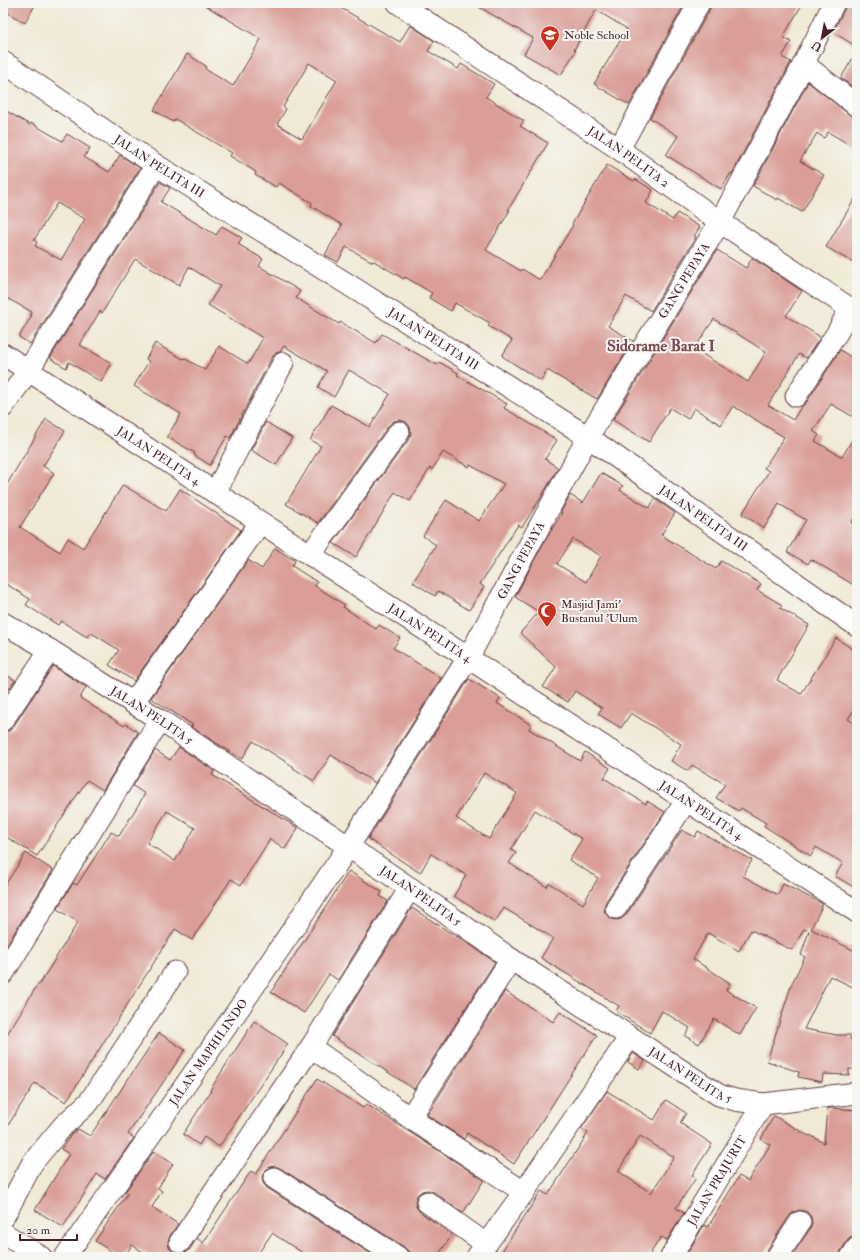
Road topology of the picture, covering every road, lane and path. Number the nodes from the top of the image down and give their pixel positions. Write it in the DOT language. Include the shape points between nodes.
graph roads {
  1 [pos="398,3"];
  2 [pos="699,3"];
  3 [pos="834,3"];
  4 [pos="3,62"];
  5 [pos="804,64"];
  6 [pos="857,106"];
  7 [pos="619,149"];
  8 [pos="156,165"];
  9 [pos="720,222"];
  10 [pos="853,311"];
  11 [pos="3,354"];
  12 [pos="283,363"];
  13 [pos="28,371"];
  14 [pos="796,396"];
  15 [pos="3,407"];
  16 [pos="399,432"];
  17 [pos="588,437"];
  18 [pos="215,493"];
  19 [pos="260,523"];
  20 [pos="310,555"];
  21 [pos="3,623"];
  22 [pos="857,626"];
  23 [pos="50,650"];
  24 [pos="468,658"];
  25 [pos="133,703"];
  26 [pos="3,720"];
  27 [pos="160,720"];
  28 [pos="686,801"];
  29 [pos="349,846"];
  30 [pos="410,888"];
  31 [pos="616,908"];
  32 [pos="857,912"];
  33 [pos="511,958"];
  34 [pos="175,972"];
  35 [pos="3,974"];
  36 [pos="630,1037"];
  37 [pos="311,1048"];
  38 [pos="857,1093"];
  39 [pos="762,1104"];
  40 [pos="410,1118"];
  41 [pos="274,1178"];
  42 [pos="524,1192"];
  43 [pos="427,1202"];
  44 [pos="3,1218"];
  45 [pos="800,1222"];
  46 [pos="5,1239"];
  47 [pos="180,1242"];
  48 [pos="857,1248"];
  49 [pos="481,1250"];
  50 [pos="674,1256"];
  51 [pos="41,1257"];
  52 [pos="66,1257"];
  53 [pos="398,1257"];
  54 [pos="777,1257"];
  55 [pos="851,1257"];
  1 -- 7 [label="street, JALAN PELITA 2"];
  2 -- 7 [label="street"];
  3 -- 5 [label="street, GANG PEPAYA"];
  4 -- 8 [label="street, JALAN PELITA III"];
  5 -- 6 [label="street"];
  5 -- 9 [label="street, GANG PEPAYA"];
  7 -- 9 [label="street, JALAN PELITA 2"];
  8 -- 13 [label="street"];
  8 -- 17 [label="street, JALAN PELITA III"];
  9 -- 10 [label="street, JALAN PELITA 2"];
  9 -- 17 [label="street, GANG PEPAYA"];
  10 -- 14 [label="street"];
  11 -- 13 [label="street, JALAN PELITA 4"];
  12 -- 18 [label="street"];
  13 -- 15 [label="street"];
  13 -- 18 [label="street, JALAN PELITA 4"];
  16 -- 20 [label="street"];
  17 -- 22 [label="street, JALAN PELITA III"];
  17 -- 24 [label="street, GANG PEPAYA"];
  18 -- 19 [label="street, JALAN PELITA 4"];
  19 -- 20 [label="street, JALAN PELITA 4"];
  19 -- 25 [label="street"];
  20 -- 24 [label="street, JALAN PELITA 4"];
  21 -- 23 [label="street, JALAN PELITA 5"];
  23 -- 25 [label="street, JALAN PELITA 5"];
  23 -- 26 [label="street"];
  24 -- 28 [label="street, JALAN PELITA 4"];
  24 -- 29 [label="street, GANG PEPAYA"];
  25 -- 27 [label="street, JALAN PELITA 5"];
  27 -- 29 [label="street, JALAN PELITA 5"];
  27 -- 35 [label="street"];
  28 -- 31 [label="street"];
  28 -- 32 [label="street, JALAN PELITA 4"];
  29 -- 30 [label="street, JALAN PELITA 5"];
  29 -- 52 [label="street, JALAN MAPHILINDO"];
  30 -- 33 [label="street, JALAN PELITA 5"];
  30 -- 37 [label="street"];
  33 -- 36 [label="street, JALAN PELITA 5"];
  33 -- 40 [label="street"];
  34 -- 44 [label="street" via="89,1102 63,1126 33,1162"];
  36 -- 39 [label="street, JALAN PELITA 5" via="719,1095"];
  36 -- 42 [label="street"];
  37 -- 40 [label="street"];
  37 -- 47 [label="street"];
  38 -- 39 [label="street, JALAN PELITA 5"];
  39 -- 50 [label="street, JALAN PRAJURIT"];
  40 -- 42 [label="street"];
  41 -- 53 [label="street"];
  42 -- 49 [label="street"];
  43 -- 49 [label="street"];
  45 -- 54 [label="street"];
  46 -- 51 [label="street"];
  48 -- 55 [label="street"];
}
